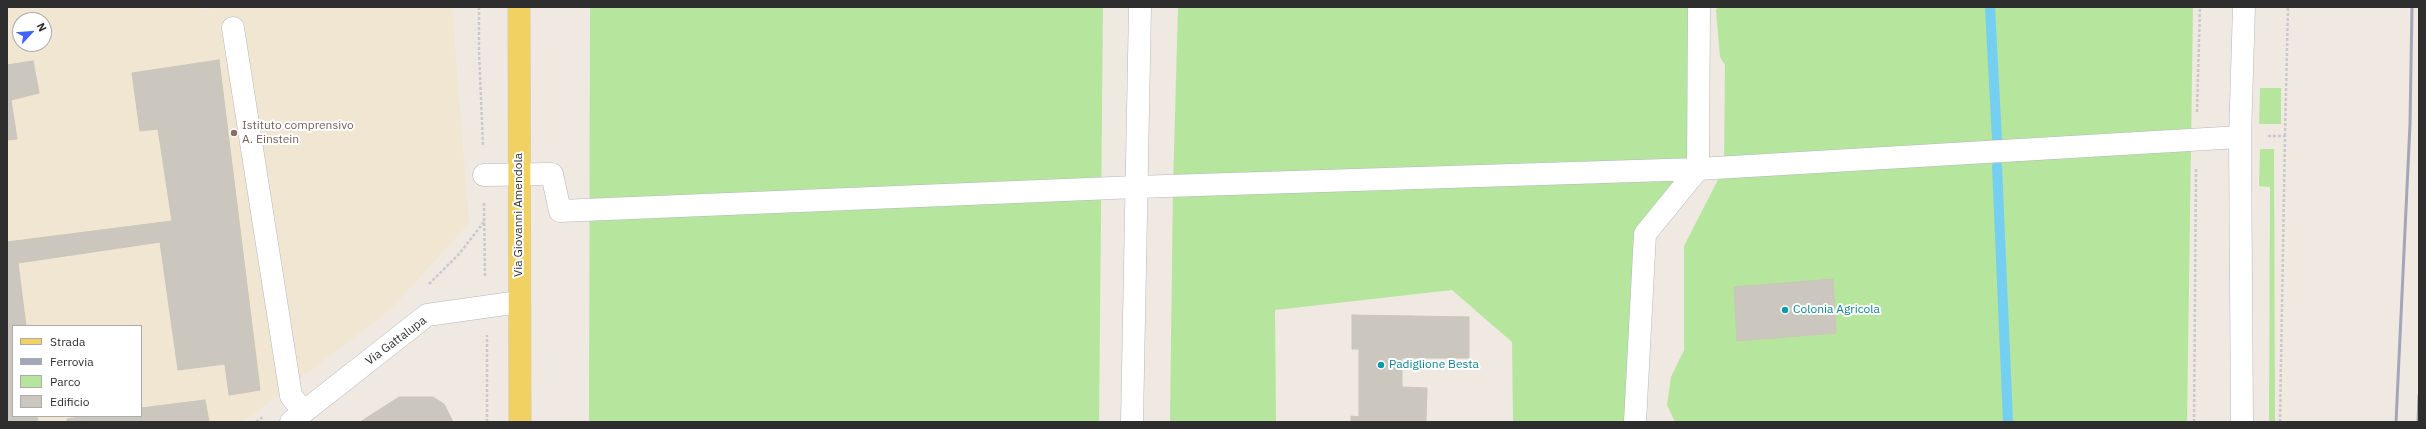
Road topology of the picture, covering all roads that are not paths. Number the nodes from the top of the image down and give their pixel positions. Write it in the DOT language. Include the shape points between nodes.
graph roads {
  1 [pos="519,7"];
  2 [pos="1140,7"];
  3 [pos="1699,7"];
  4 [pos="2244,7"];
  5 [pos="233,28"];
  6 [pos="2240,137"];
  7 [pos="1698,169"];
  8 [pos="484,175"];
  9 [pos="519,176"];
  10 [pos="1136,187"];
  11 [pos="519,302"];
  12 [pos="298,417"];
  13 [pos="520,422"];
  14 [pos="1132,422"];
  15 [pos="1635,422"];
  16 [pos="2242,422"];
  1 -- 9 [label="main road, Via Giovanni Amendola"];
  2 -- 10 [label="street"];
  3 -- 7 [label="street"];
  4 -- 6 [label="street"];
  5 -- 12 [label="street" via="291,396"];
  6 -- 7 [label="street"];
  6 -- 16 [label="street"];
  7 -- 10 [label="street"];
  7 -- 15 [label="street" via="1645,234"];
  8 -- 9 [label="street"];
  9 -- 10 [label="street" via="552,174 560,211"];
  9 -- 11 [label="main road, Via Giovanni Amendola"];
  10 -- 14 [label="street"];
  11 -- 12 [label="street, Via Gattalupa" via="427,315"];
  11 -- 13 [label="main road, Via Giovanni Amendola"];
}
